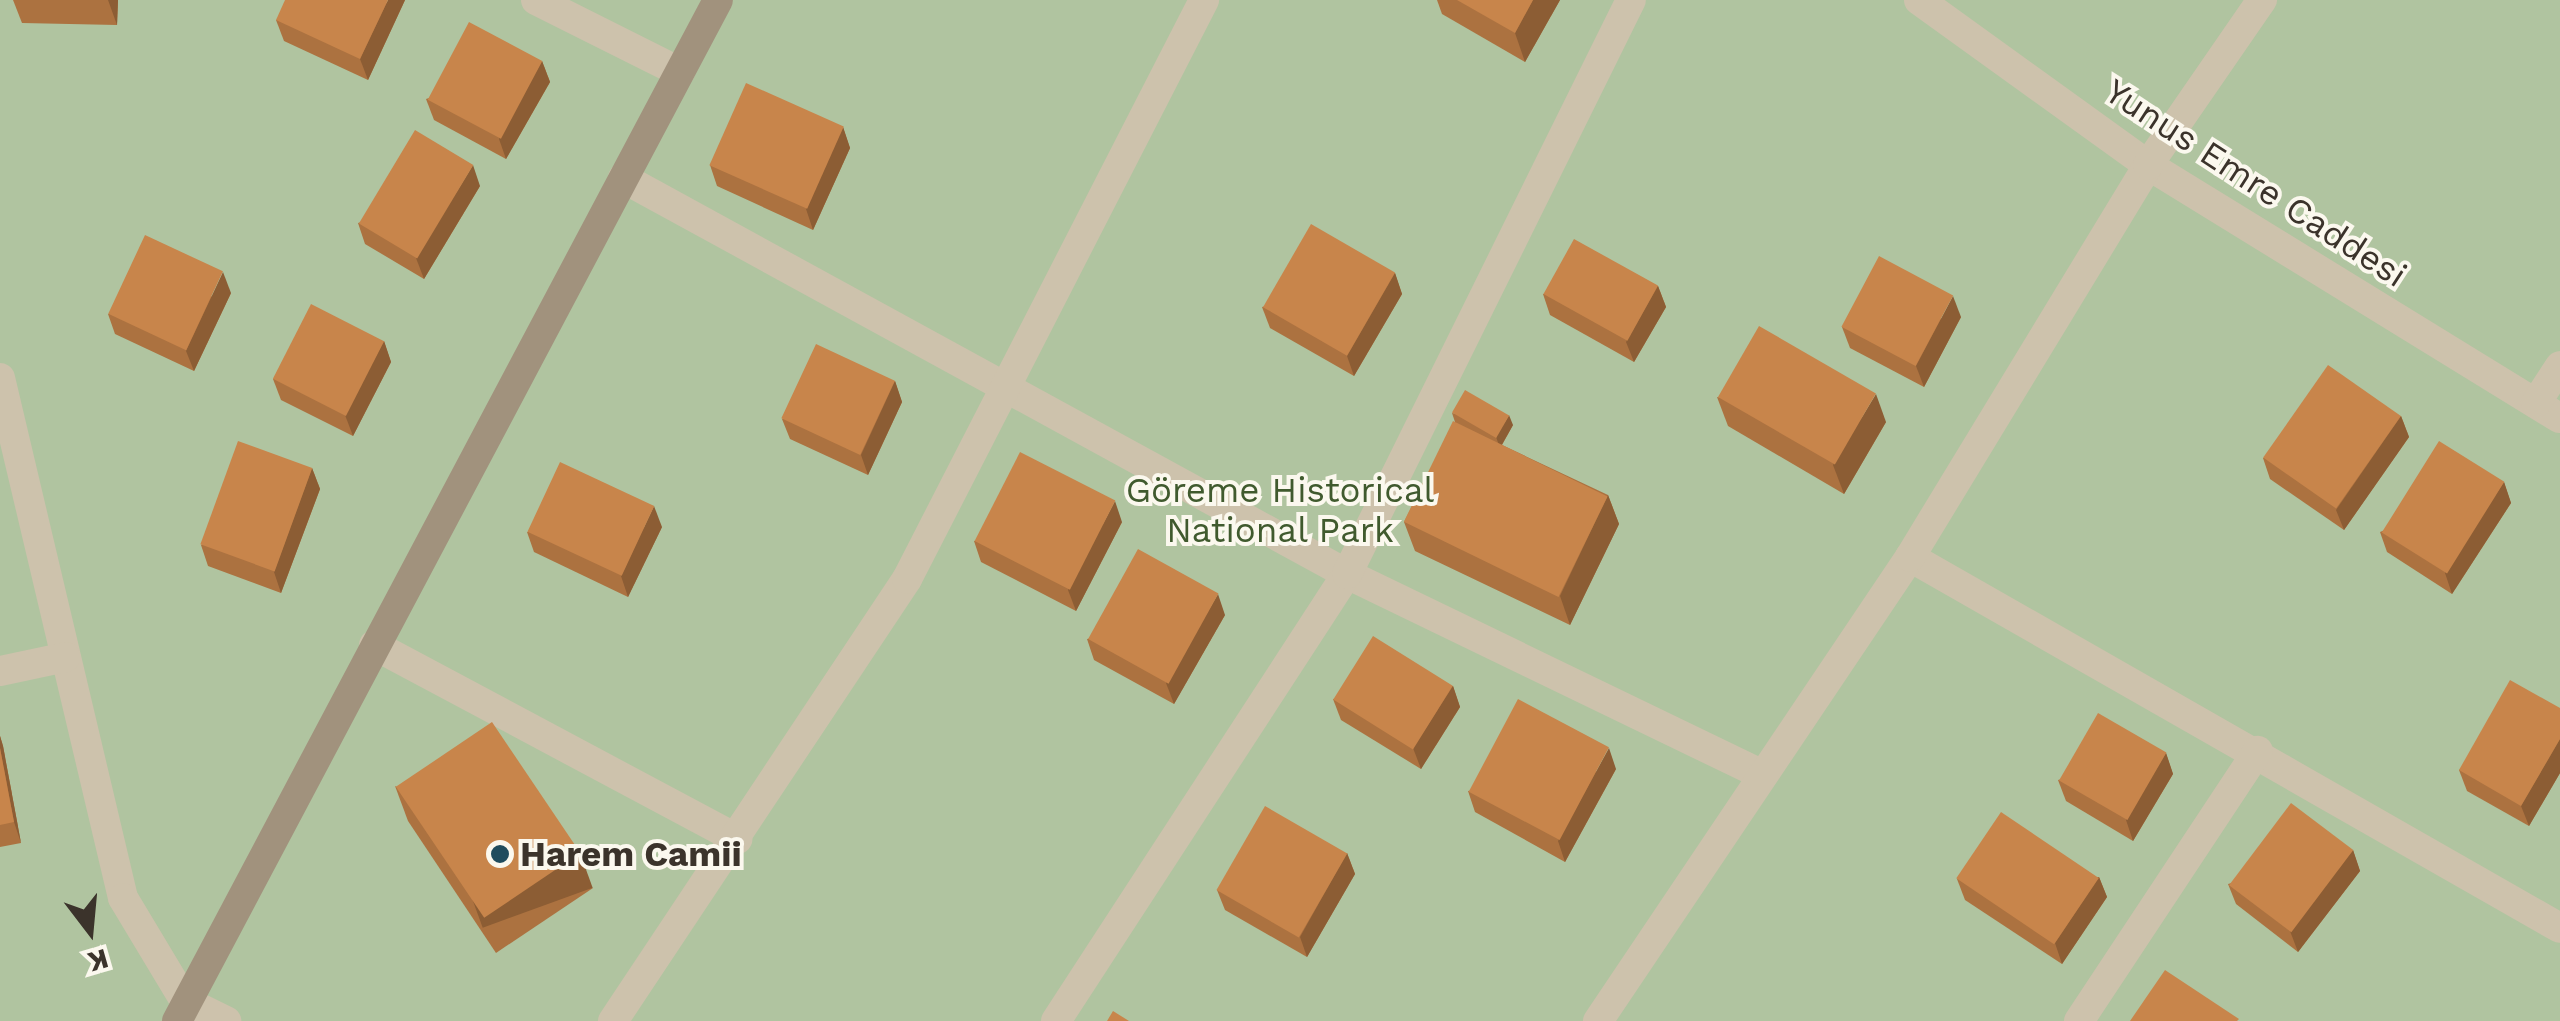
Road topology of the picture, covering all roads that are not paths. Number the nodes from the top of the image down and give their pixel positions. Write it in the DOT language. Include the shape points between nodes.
graph roads {
  1 [pos="536,0"];
  2 [pos="718,0"];
  3 [pos="1204,0"];
  4 [pos="1632,0"];
  5 [pos="1919,0"];
  6 [pos="2262,0"];
  7 [pos="680,72"];
  8 [pos="2148,165"];
  9 [pos="623,178"];
  10 [pos="2560,366"];
  11 [pos="0,378"];
  12 [pos="1009,382"];
  13 [pos="2548,410"];
  14 [pos="1910,557"];
  15 [pos="1347,574"];
  16 [pos="374,646"];
  17 [pos="66,657"];
  18 [pos="0,671"];
  19 [pos="2258,751"];
  20 [pos="1763,775"];
  21 [pos="738,840"];
  22 [pos="2560,928"];
  23 [pos="181,1011"];
  24 [pos="226,1021"];
  25 [pos="613,1021"];
  26 [pos="1056,1021"];
  27 [pos="1598,1021"];
  28 [pos="2080,1021"];
  1 -- 7 [label="street"];
  2 -- 7 [label="main road"];
  3 -- 12 [label="street"];
  4 -- 15 [label="street"];
  5 -- 8 [label="street, Yunus Emre Caddesi"];
  6 -- 8 [label="street"];
  7 -- 9 [label="main road"];
  8 -- 13 [label="street, Yunus Emre Caddesi"];
  8 -- 14 [label="street"];
  9 -- 12 [label="street"];
  9 -- 16 [label="main road"];
  10 -- 13 [label="street"];
  11 -- 17 [label="street"];
  12 -- 15 [label="street"];
  12 -- 21 [label="street" via="908,579"];
  14 -- 19 [label="street"];
  14 -- 20 [label="street"];
  15 -- 20 [label="street"];
  15 -- 26 [label="street"];
  16 -- 21 [label="street"];
  16 -- 23 [label="main road"];
  17 -- 18 [label="street"];
  17 -- 23 [label="street" via="123,898"];
  19 -- 22 [label="street"];
  19 -- 28 [label="street"];
  20 -- 27 [label="street"];
  21 -- 25 [label="street"];
  23 -- 24 [label="street"];
}
